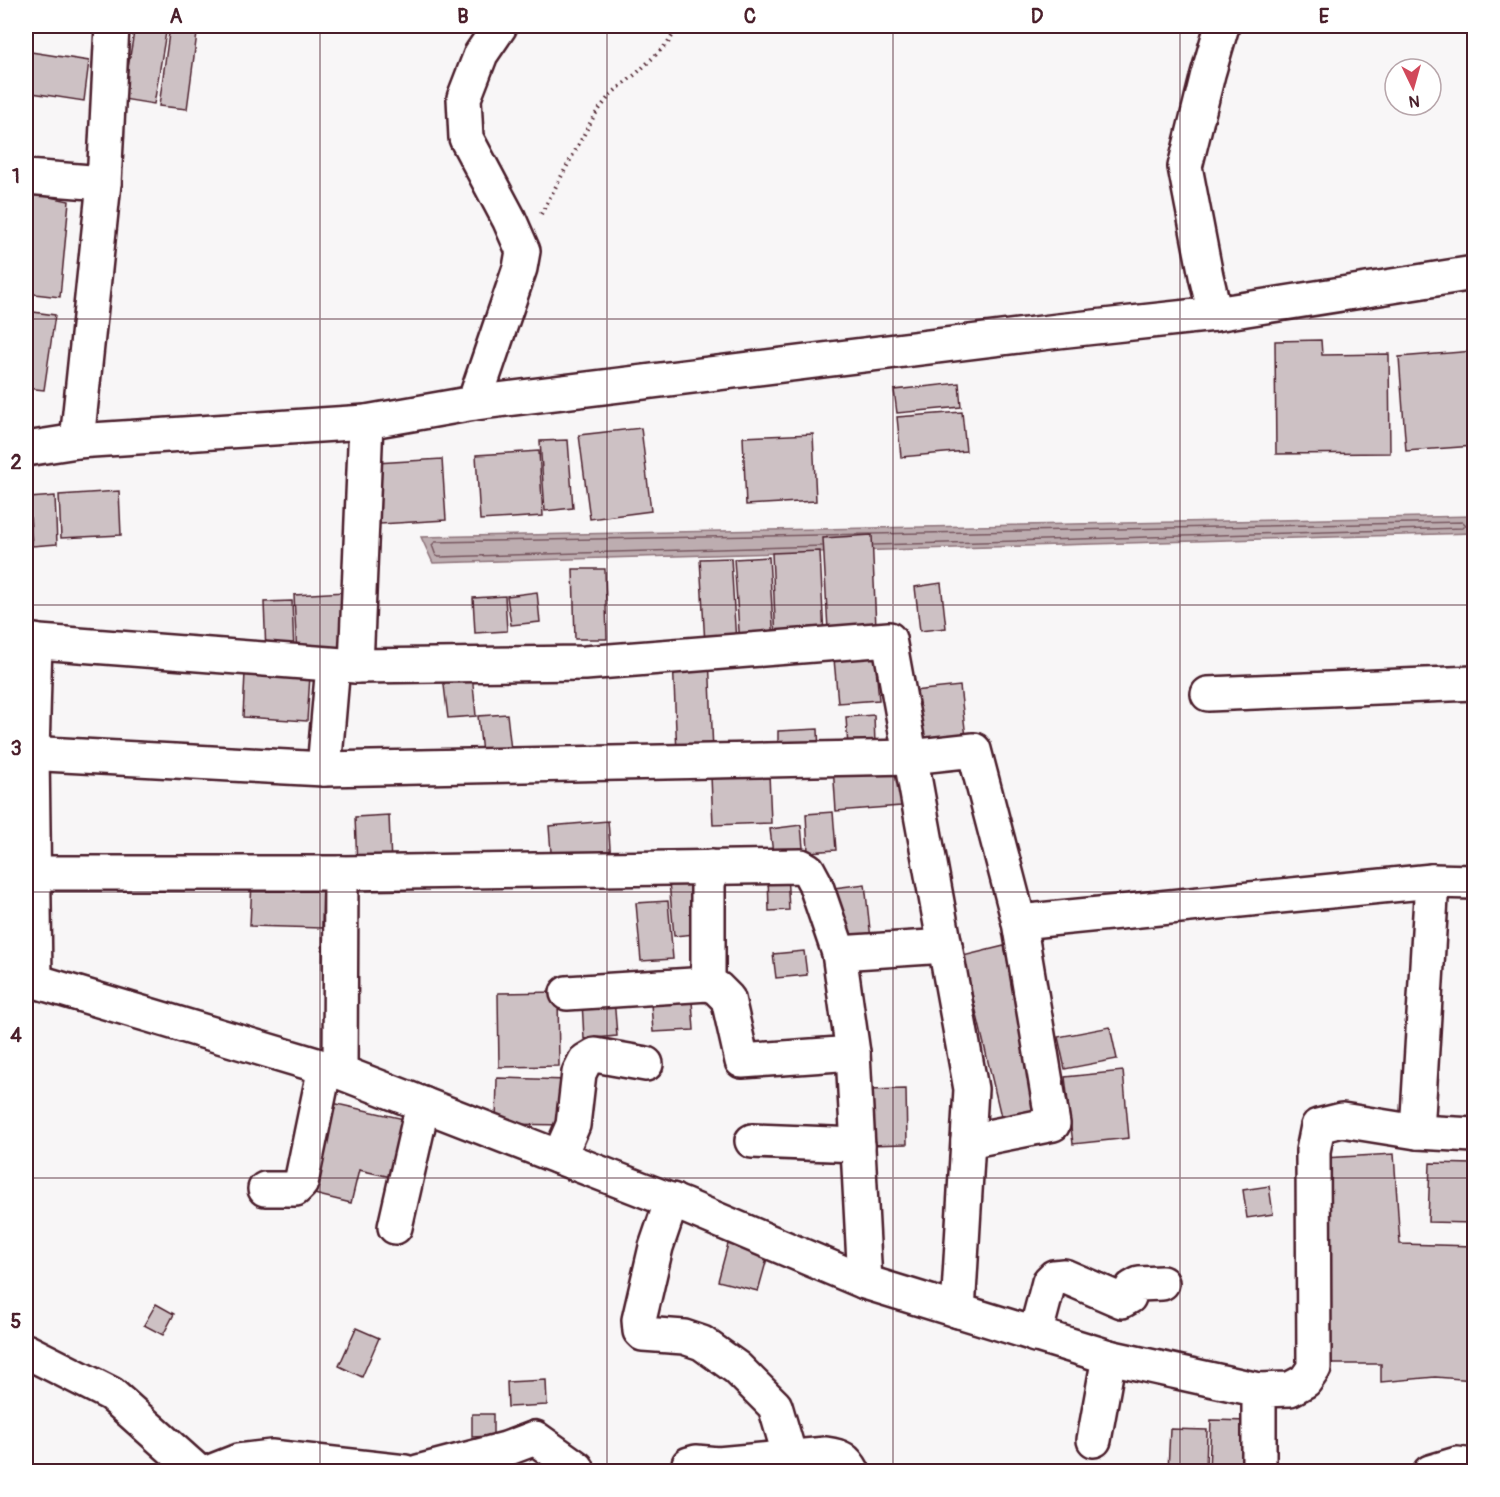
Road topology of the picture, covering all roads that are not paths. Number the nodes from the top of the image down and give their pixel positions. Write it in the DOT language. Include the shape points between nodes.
graph roads {
  1 [pos="112,26"];
  2 [pos="500,26"];
  3 [pos="1222,26"];
  4 [pos="26,177"];
  5 [pos="104,183"];
  6 [pos="1474,273"];
  7 [pos="1215,314"];
  8 [pos="474,404"];
  9 [pos="366,422"];
  10 [pos="76,441"];
  11 [pos="26,449"];
  12 [pos="30,641"];
  13 [pos="345,666"];
  14 [pos="1474,683"];
  15 [pos="1208,694"];
  16 [pos="29,753"];
  17 [pos="910,757"];
  18 [pos="324,769"];
  19 [pos="710,867"];
  20 [pos="30,873"];
  21 [pos="341,873"];
  22 [pos="1432,881"];
  23 [pos="1474,882"];
  24 [pos="1019,922"];
  25 [pos="945,946"];
  26 [pos="839,953"];
  27 [pos="31,981"];
  28 [pos="708,984"];
  29 [pos="567,993"];
  30 [pos="853,1053"];
  31 [pos="646,1064"];
  32 [pos="333,1070"];
  33 [pos="423,1104"];
  34 [pos="1417,1132"];
  35 [pos="1474,1135"];
  36 [pos="752,1141"];
  37 [pos="968,1141"];
  38 [pos="858,1145"];
  39 [pos="559,1157"];
  40 [pos="265,1189"];
  41 [pos="672,1200"];
  42 [pos="395,1227"];
  43 [pos="865,1282"];
  44 [pos="1162,1283"];
  45 [pos="958,1311"];
  46 [pos="1035,1335"];
  47 [pos="26,1351"];
  48 [pos="1109,1358"];
  49 [pos="1259,1390"];
  50 [pos="1094,1440"];
  51 [pos="790,1457"];
  52 [pos="1474,1466"];
  53 [pos="577,1468"];
  54 [pos="198,1472"];
  55 [pos="210,1472"];
  56 [pos="405,1472"];
  57 [pos="418,1472"];
  58 [pos="688,1472"];
  59 [pos="853,1472"];
  60 [pos="1259,1472"];
  61 [pos="1430,1472"];
  1 -- 5 [label="street"];
  2 -- 8 [label="street" via="481,54 464,98 466,138 523,251"];
  3 -- 7 [label="street" via="1185,167"];
  4 -- 5 [label="street"];
  5 -- 10 [label="street"];
  6 -- 7 [label="street"];
  7 -- 8 [label="street"];
  8 -- 9 [label="street"];
  9 -- 10 [label="street"];
  9 -- 13 [label="street"];
  10 -- 11 [label="street"];
  12 -- 13 [label="street"];
  12 -- 16 [label="street"];
  13 -- 17 [label="street" via="585,663 889,639"];
  13 -- 18 [label="street"];
  14 -- 15 [label="street"];
  16 -- 18 [label="street"];
  16 -- 20 [label="street"];
  17 -- 18 [label="street"];
  17 -- 24 [label="street" via="974,750"];
  17 -- 25 [label="street"];
  19 -- 21 [label="street"];
  19 -- 26 [label="street" via="801,866 808,870"];
  19 -- 28 [label="street"];
  20 -- 21 [label="street"];
  20 -- 27 [label="street"];
  21 -- 32 [label="street"];
  22 -- 23 [label="street"];
  22 -- 24 [label="street"];
  22 -- 34 [label="street"];
  24 -- 37 [label="street" via="1053,1124"];
  25 -- 26 [label="street"];
  25 -- 37 [label="street" via="971,1089"];
  26 -- 30 [label="street"];
  27 -- 32 [label="street"];
  28 -- 29 [label="street"];
  28 -- 30 [label="street" via="728,999 742,1061"];
  30 -- 38 [label="street"];
  31 -- 39 [label="street" via="596,1055 585,1061 579,1073 573,1125"];
  32 -- 33 [label="street"];
  32 -- 40 [label="street" via="301,1182 295,1189"];
  33 -- 39 [label="street"];
  33 -- 42 [label="street"];
  34 -- 35 [label="street"];
  34 -- 49 [label="street" via="1342,1120 1318,1126 1313,1151 1314,1368 1305,1381 1290,1389"];
  36 -- 38 [label="street"];
  37 -- 45 [label="street"];
  38 -- 43 [label="street"];
  39 -- 41 [label="street"];
  41 -- 43 [label="street"];
  41 -- 51 [label="street" via="656,1247 639,1320 640,1331 702,1343 737,1368 775,1406"];
  43 -- 45 [label="street"];
  44 -- 46 [label="street" via="1139,1284 1122,1301 1064,1276 1054,1277 1049,1282"];
  45 -- 46 [label="street"];
  46 -- 48 [label="street"];
  47 -- 54 [label="street" via="111,1394"];
  48 -- 49 [label="street"];
  48 -- 50 [label="street"];
  49 -- 60 [label="street"];
  51 -- 58 [label="street" via="718,1464 696,1462 690,1464"];
  51 -- 59 [label="street" via="838,1456 848,1462"];
  52 -- 61 [label="street" via="1457,1464"];
  53 -- 57 [label="street" via="535,1438"];
  55 -- 56 [label="street" via="238,1461 271,1457"];
}
